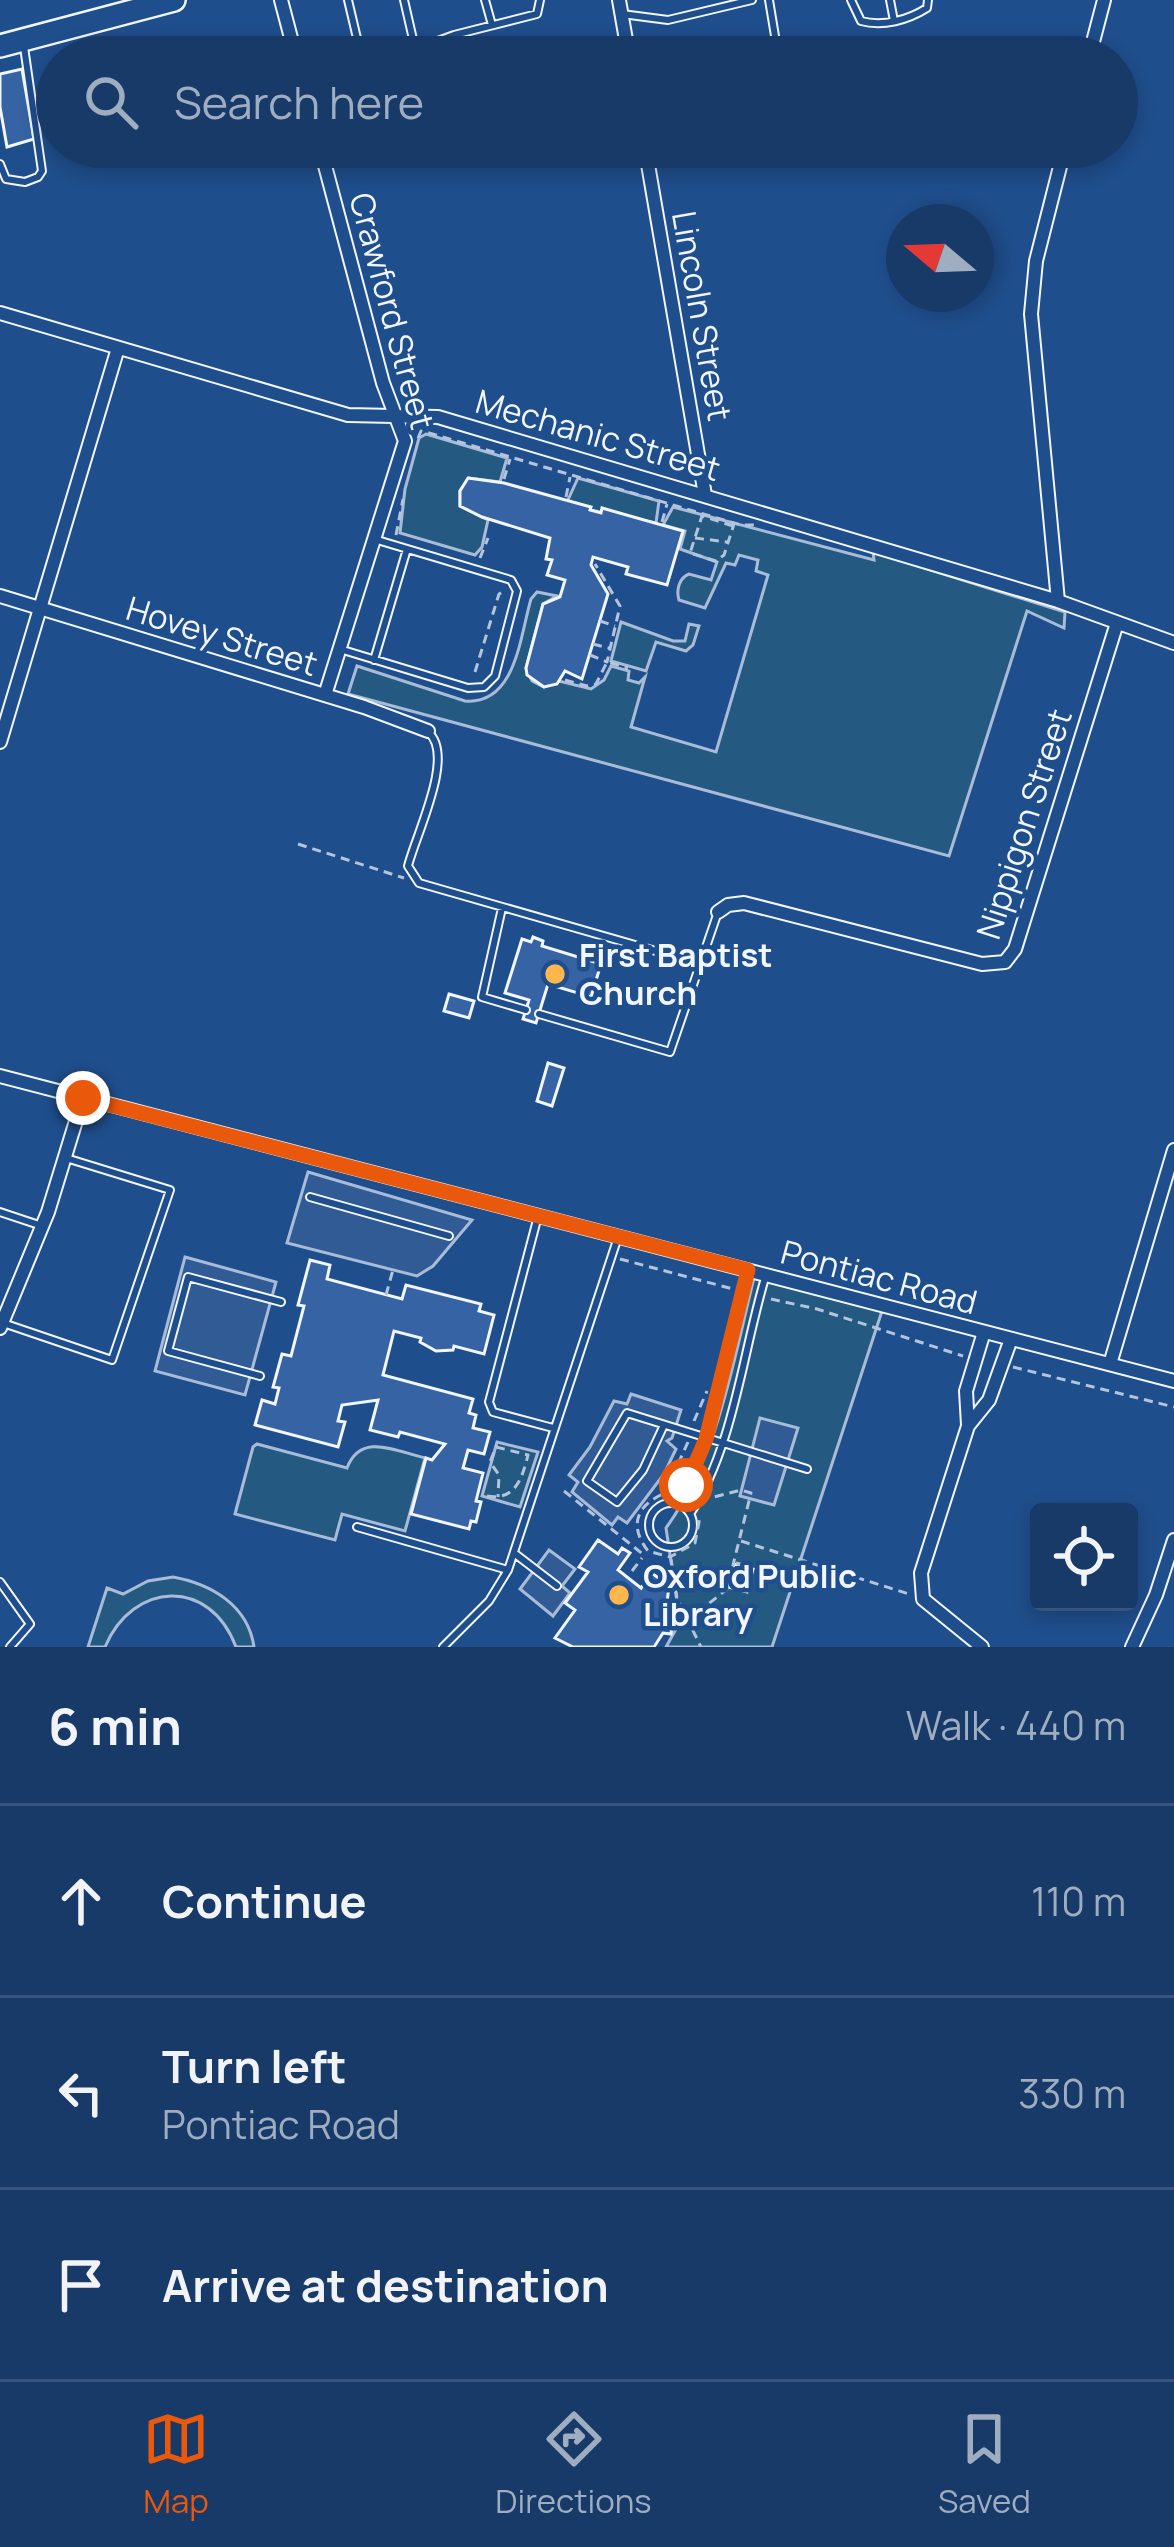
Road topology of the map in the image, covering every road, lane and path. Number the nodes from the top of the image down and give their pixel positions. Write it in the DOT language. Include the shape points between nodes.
graph roads {
  1 [pos="174,0"];
  2 [pos="281,0"];
  3 [pos="348,0"];
  4 [pos="404,0"];
  5 [pos="485,0"];
  6 [pos="540,0"];
  7 [pos="752,0"];
  8 [pos="769,0"];
  9 [pos="851,0"];
  10 [pos="890,0"];
  11 [pos="928,0"];
  12 [pos="1105,0"];
  13 [pos="133,5"];
  14 [pos="620,7"];
  15 [pos="894,21"];
  16 [pos="492,26"];
  17 [pos="290,36"];
  18 [pos="358,36"];
  19 [pos="412,36"];
  20 [pos="457,36"];
  21 [pos="775,36"];
  22 [pos="1095,36"];
  23 [pos="23,40"];
  24 [pos="0,46"];
  25 [pos="36,130"];
  26 [pos="0,164"];
  27 [pos="42,168"];
  28 [pos="326,168"];
  29 [pos="649,168"];
  30 [pos="1059,168"];
  31 [pos="0,313"];
  32 [pos="118,348"];
  33 [pos="395,416"];
  34 [pos="413,455"];
  35 [pos="510,457"];
  36 [pos="571,475"];
  37 [pos="504,479"];
  38 [pos="402,494"];
  39 [pos="705,495"];
  40 [pos="566,497"];
  41 [pos="668,502"];
  42 [pos="662,522"];
  43 [pos="734,524"];
  44 [pos="772,528"];
  45 [pos="401,538"];
  46 [pos="488,538"];
  47 [pos="693,538"];
  48 [pos="374,539"];
  49 [pos="728,542"];
  50 [pos="407,549"];
  51 [pos="476,559"];
  52 [pos="595,564"];
  53 [pos="505,591"];
  54 [pos="0,596"];
  55 [pos="1058,601"];
  56 [pos="40,609"];
  57 [pos="600,622"];
  58 [pos="1118,623"];
  59 [pos="616,626"];
  60 [pos="593,644"];
  61 [pos="1174,644"];
  62 [pos="339,649"];
  63 [pos="610,649"];
  64 [pos="590,655"];
  65 [pos="374,660"];
  66 [pos="608,662"];
  67 [pos="628,668"];
  68 [pos="476,672"];
  69 [pos="565,680"];
  70 [pos="325,695"];
  71 [pos="428,731"];
  72 [pos="0,742"];
  73 [pos="298,844"];
  74 [pos="419,883"];
  75 [pos="502,908"];
  76 [pos="718,912"];
  77 [pos="701,964"];
  78 [pos="526,1010"];
  79 [pos="539,1014"];
  80 [pos="0,1076"];
  81 [pos="83,1098"];
  82 [pos="1174,1150"];
  83 [pos="65,1159"];
  84 [pos="310,1197"];
  85 [pos="0,1212"];
  86 [pos="538,1216"];
  87 [pos="43,1226"];
  88 [pos="449,1236"];
  89 [pos="618,1237"];
  90 [pos="610,1256"];
  91 [pos="394,1265"];
  92 [pos="748,1270"];
  93 [pos="766,1275"];
  94 [pos="736,1292"];
  95 [pos="386,1294"];
  96 [pos="281,1302"];
  97 [pos="1,1326"];
  98 [pos="984,1332"];
  99 [pos="1010,1339"];
  100 [pos="1110,1364"];
  101 [pos="260,1376"];
  102 [pos="1174,1381"];
  103 [pos="711,1386"];
  104 [pos="664,1425"];
  105 [pos="968,1426"];
  106 [pos="553,1428"];
  107 [pos="691,1434"];
  108 [pos="706,1439"];
  109 [pos="721,1445"];
  110 [pos="807,1469"];
  111 [pos="564,1491"];
  112 [pos="487,1496"];
  113 [pos="498,1497"];
  114 [pos="703,1499"];
  115 [pos="676,1504"];
  116 [pos="690,1514"];
  117 [pos="357,1527"];
  118 [pos="1174,1540"];
  119 [pos="739,1541"];
  120 [pos="514,1553"];
  121 [pos="646,1553"];
  122 [pos="670,1557"];
  123 [pos="734,1562"];
  124 [pos="751,1567"];
  125 [pos="508,1570"];
  126 [pos="632,1571"];
  127 [pos="0,1582"];
  128 [pos="557,1586"];
  129 [pos="923,1599"];
  130 [pos="686,1622"];
  131 [pos="10,1647"];
  132 [pos="443,1647"];
  133 [pos="701,1647"];
  134 [pos="982,1647"];
  135 [pos="1132,1647"];
  1 -- 13 [label="main road"];
  2 -- 17 [label="street"];
  3 -- 18 [label="lane"];
  4 -- 19 [label="lane"];
  5 -- 16 [label="lane"];
  6 -- 16 [label="lane" via="537,14"];
  7 -- 14 [label="lane" via="668,20"];
  8 -- 21 [label="lane"];
  9 -- 15 [label="lane" via="860,21"];
  10 -- 15 [label="lane"];
  11 -- 15 [label="lane" via="912,17"];
  12 -- 22 [label="street"];
  13 -- 23 [label="main road"];
  16 -- 20 [label="lane"];
  23 -- 24 [label="main road"];
  23 -- 25 [label="lane"];
  26 -- 27 [label="lane" via="14,182 38,177"];
  28 -- 33 [label="street, Crawford Street"];
  29 -- 39 [label="street, Lincoln Street"];
  30 -- 55 [label="street" via="1030,314"];
  31 -- 32 [label="street, Mechanic Street"];
  32 -- 33 [label="street, Mechanic Street" via="348,415"];
  32 -- 56 [label="street"];
  33 -- 39 [label="street, Mechanic Street" via="438,417"];
  33 -- 48 [label="street, Crawford Street" via="405,441"];
  34 -- 35 [label="path" via="422,431"];
  35 -- 36 [label="path"];
  35 -- 37 [label="path"];
  36 -- 40 [label="path"];
  36 -- 41 [label="path"];
  38 -- 45 [label="path" via="395,535"];
  39 -- 55 [label="street, Mechanic Street"];
  41 -- 42 [label="path"];
  41 -- 43 [label="path"];
  43 -- 44 [label="path"];
  43 -- 47 [label="path" via="702,516"];
  43 -- 49 [label="path"];
  46 -- 51 [label="path"];
  47 -- 49 [label="path"];
  47 -- 49 [label="path" via="690,553 716,561"];
  48 -- 50 [label="lane"];
  48 -- 62 [label="street, Crawford Street"];
  50 -- 65 [label="lane"];
  50 -- 65 [label="lane" via="512,580 517,591 495,676 468,688"];
  52 -- 59 [label="path" via="620,606"];
  53 -- 68 [label="path"];
  54 -- 56 [label="street, Hovey Street"];
  55 -- 58 [label="street, Mechanic Street"];
  56 -- 70 [label="street, Hovey Street"];
  56 -- 72 [label="street"];
  57 -- 59 [label="path"];
  58 -- 61 [label="street, Mechanic Street"];
  58 -- 76 [label="street, Nippigon Street" via="1007,961 982,964 744,903"];
  59 -- 63 [label="path"];
  60 -- 63 [label="path"];
  62 -- 65 [label="lane"];
  62 -- 70 [label="street, Crawford Street"];
  63 -- 66 [label="path"];
  64 -- 66 [label="path"];
  66 -- 67 [label="path"];
  66 -- 69 [label="path" via="596,684"];
  70 -- 71 [label="street, Hovey Street"];
  71 -- 74 [label="lane" via="440,760 408,866"];
  73 -- 74 [label="path"];
  74 -- 75 [label="lane"];
  75 -- 77 [label="lane"];
  75 -- 78 [label="lane" via="482,997"];
  76 -- 77 [label="lane"];
  77 -- 79 [label="lane" via="670,1052"];
  80 -- 81 [label="street, Pontiac Road"];
  81 -- 83 [label="street"];
  81 -- 86 [label="street, Pontiac Road"];
  82 -- 100 [label="street"];
  83 -- 87 [label="street"];
  83 -- 97 [label="lane" via="170,1190 112,1360"];
  84 -- 88 [label="lane"];
  85 -- 87 [label="lane"];
  86 -- 89 [label="street, Pontiac Road"];
  86 -- 106 [label="lane" via="489,1402 493,1412"];
  87 -- 97 [label="street"];
  89 -- 90 [label="lane"];
  89 -- 92 [label="street, Pontiac Road"];
  90 -- 94 [label="path"];
  90 -- 106 [label="lane"];
  91 -- 95 [label="path"];
  92 -- 93 [label="street, Pontiac Road"];
  92 -- 108 [label="lane"];
  93 -- 98 [label="street, Pontiac Road"];
  93 -- 109 [label="lane"];
  96 -- 101 [label="lane" via="188,1277 168,1352"];
  98 -- 99 [label="street, Pontiac Road"];
  98 -- 105 [label="street" via="966,1391"];
  99 -- 100 [label="street, Pontiac Road"];
  99 -- 105 [label="street" via="989,1400"];
  100 -- 102 [label="street, Pontiac Road"];
  103 -- 107 [label="path"];
  104 -- 104 [label="lane" via="627,1413 587,1480 616,1502"];
  104 -- 107 [label="lane"];
  105 -- 129 [label="street" via="921,1574"];
  106 -- 120 [label="lane"];
  107 -- 108 [label="lane"];
  107 -- 121 [label="path" via="665,1493 637,1516"];
  108 -- 109 [label="lane"];
  108 -- 115 [label="lane"];
  109 -- 110 [label="lane"];
  109 -- 114 [label="lane"];
  111 -- 121 [label="path"];
  112 -- 113 [label="path"];
  113 -- 113 [label="path" via="516,1488 528,1456 496,1447 490,1462"];
  114 -- 116 [label="lane"];
  114 -- 119 [label="path" via="751,1493"];
  114 -- 122 [label="path" via="695,1543"];
  115 -- 116 [label="lane"];
  115 -- 116 [label="lane" via="650,1518 656,1542 685,1542"];
  117 -- 125 [label="lane"];
  118 -- 135 [label="street"];
  119 -- 123 [label="path"];
  119 -- 129 [label="path"];
  120 -- 125 [label="lane"];
  120 -- 128 [label="lane"];
  121 -- 122 [label="path"];
  121 -- 126 [label="path"];
  122 -- 130 [label="path"];
  123 -- 124 [label="path"];
  123 -- 130 [label="path" via="725,1592"];
  125 -- 132 [label="lane"];
  127 -- 131 [label="lane" via="30,1624"];
  129 -- 134 [label="street"];
  130 -- 133 [label="path"];
}
